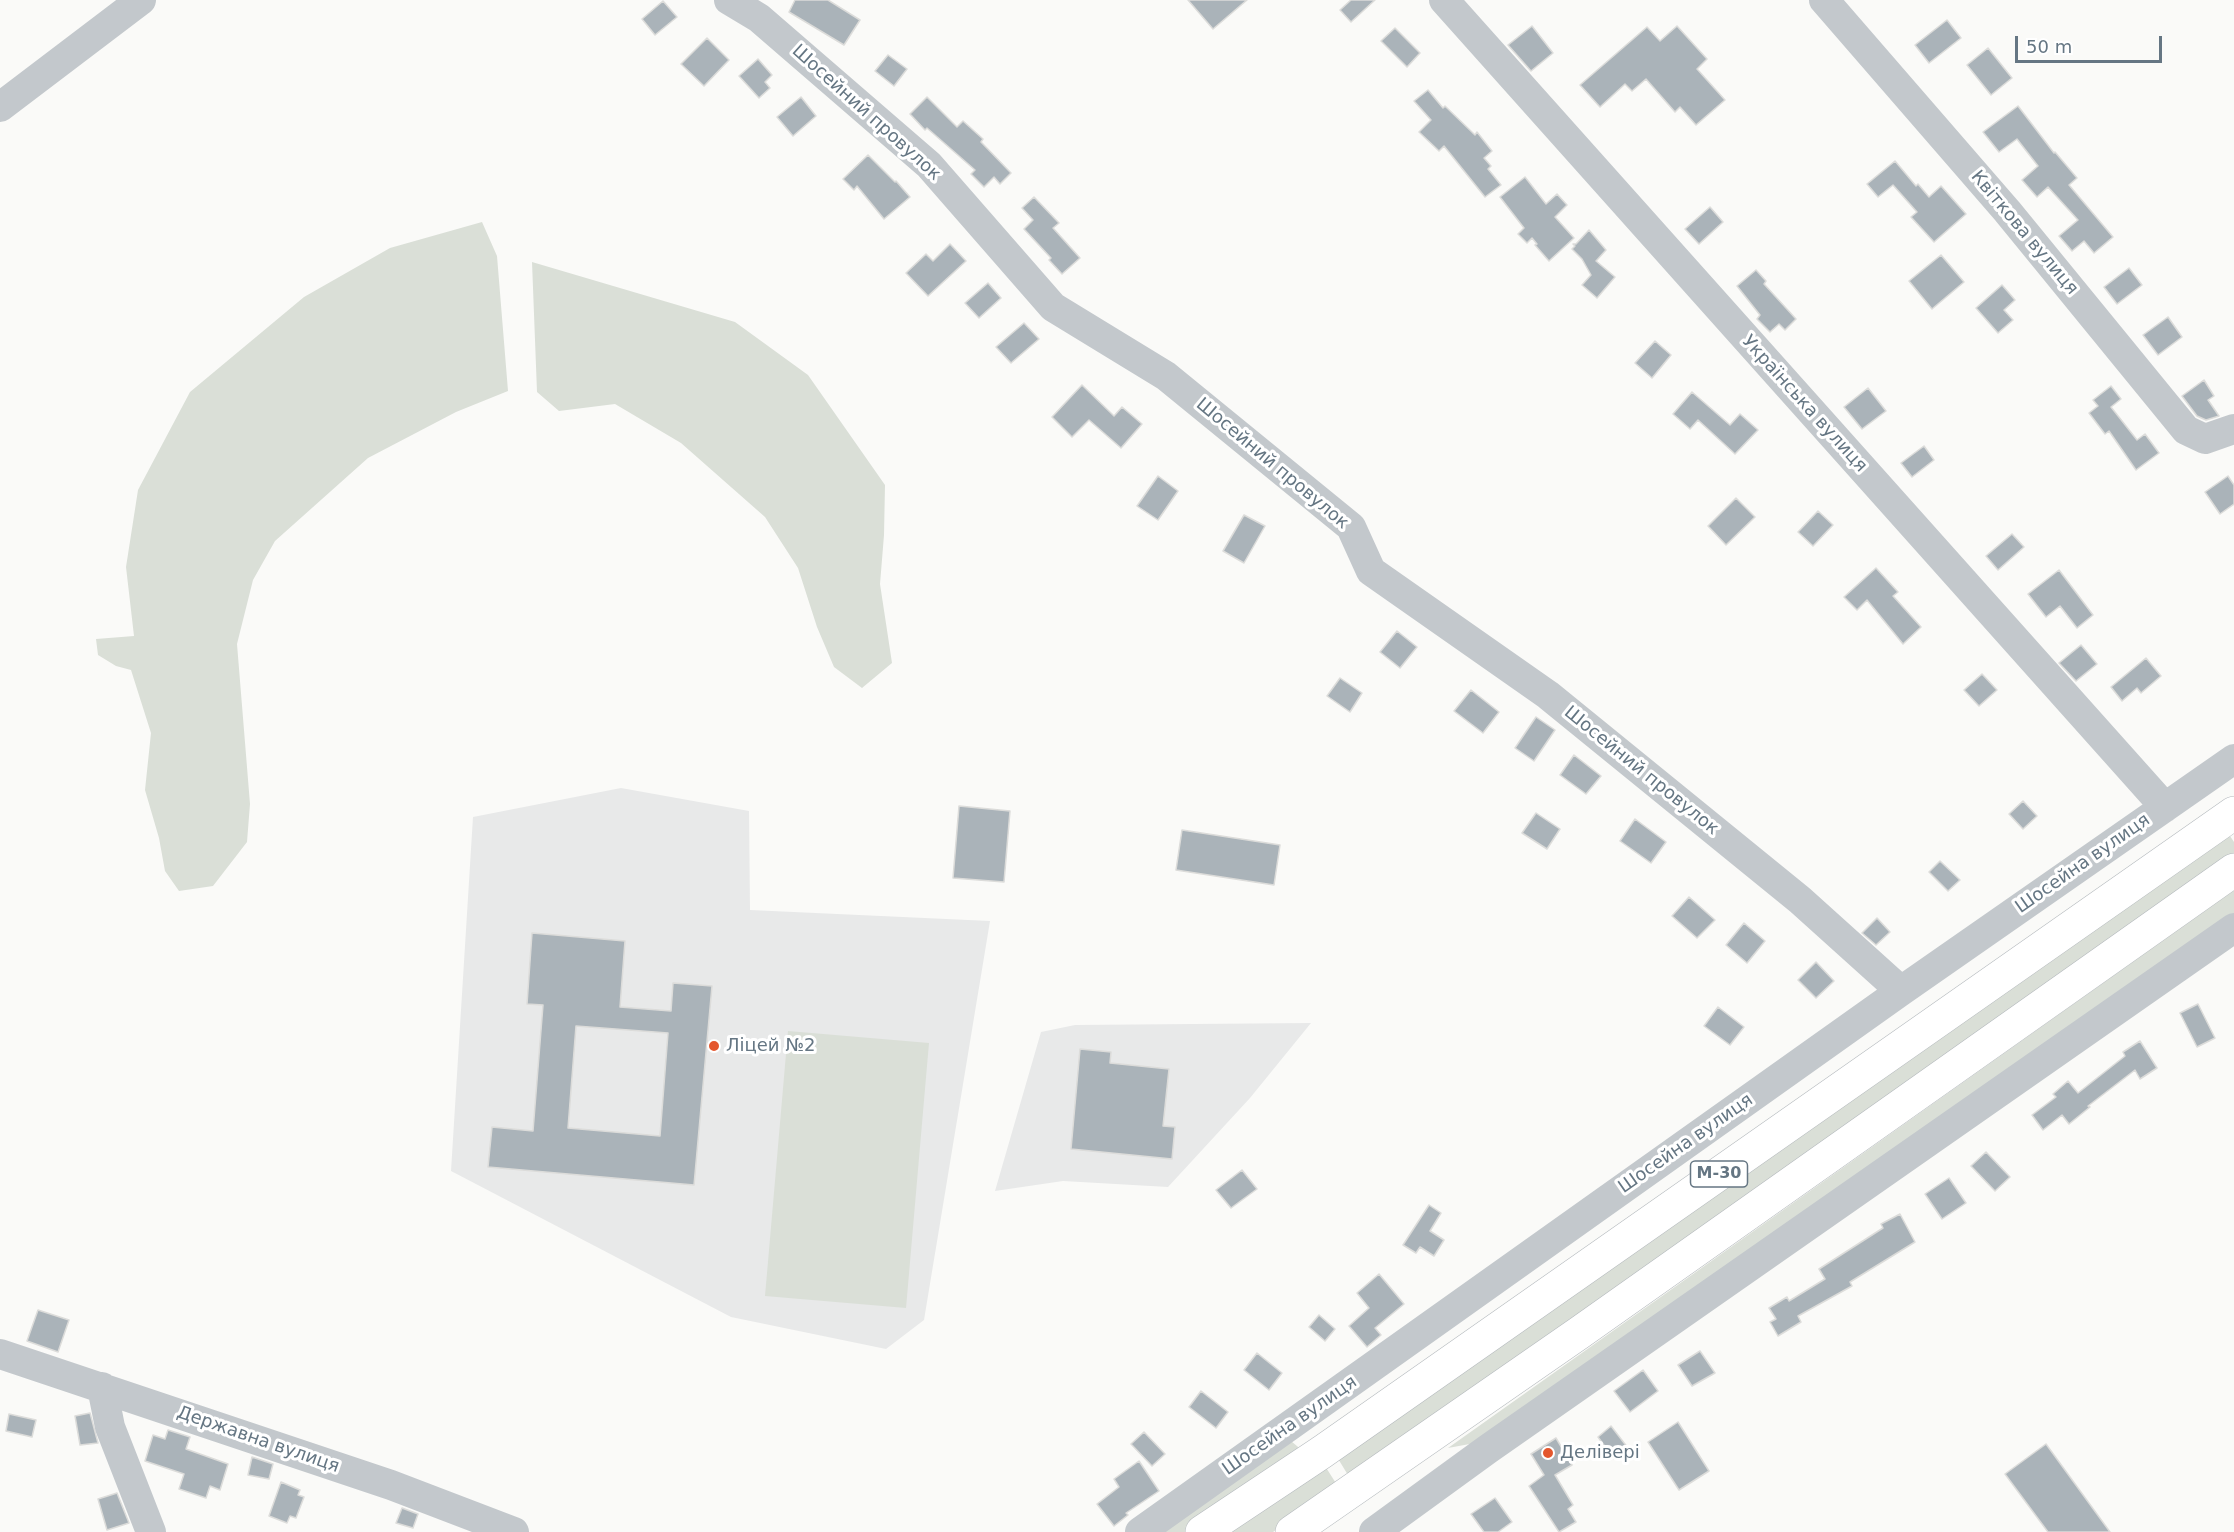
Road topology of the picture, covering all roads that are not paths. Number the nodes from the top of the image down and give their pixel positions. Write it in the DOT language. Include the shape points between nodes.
graph roads {
  1 [pos="141,0"];
  2 [pos="729,0"];
  3 [pos="1444,0"];
  4 [pos="1824,0"];
  5 [pos="0,106"];
  6 [pos="2234,429"];
  7 [pos="2234,759"];
  8 [pos="2164,808"];
  9 [pos="2234,813"];
  10 [pos="2234,870"];
  11 [pos="2234,928"];
  12 [pos="1901,990"];
  13 [pos="0,1354"];
  14 [pos="102,1388"];
  15 [pos="151,1532"];
  16 [pos="514,1532"];
  17 [pos="1140,1532"];
  18 [pos="1202,1532"];
  19 [pos="1292,1532"];
  20 [pos="1374,1532"];
  1 -- 5 [label="street"];
  2 -- 12 [label="street, Шосейний провулок" via="759,18 929,165 1053,307 1166,376 1351,527 1371,571 1548,695 1800,900"];
  3 -- 8 [label="street, Українська вулиця"];
  4 -- 6 [label="street, Квіткова вулиця" via="2007,211 2186,430 2205,439"];
  7 -- 8 [label="street, Шосейна вулиця"];
  8 -- 12 [label="street, Шосейна вулиця"];
  9 -- 18 [label="highway, М-30"];
  10 -- 19 [label="highway, М-30" via="1579,1334"];
  11 -- 20 [label="street"];
  12 -- 17 [label="street, Шосейна вулиця"];
  13 -- 14 [label="street, Державна вулиця"];
  14 -- 15 [label="street" via="110,1427"];
  14 -- 16 [label="street, Державна вулиця" via="391,1485"];
}
